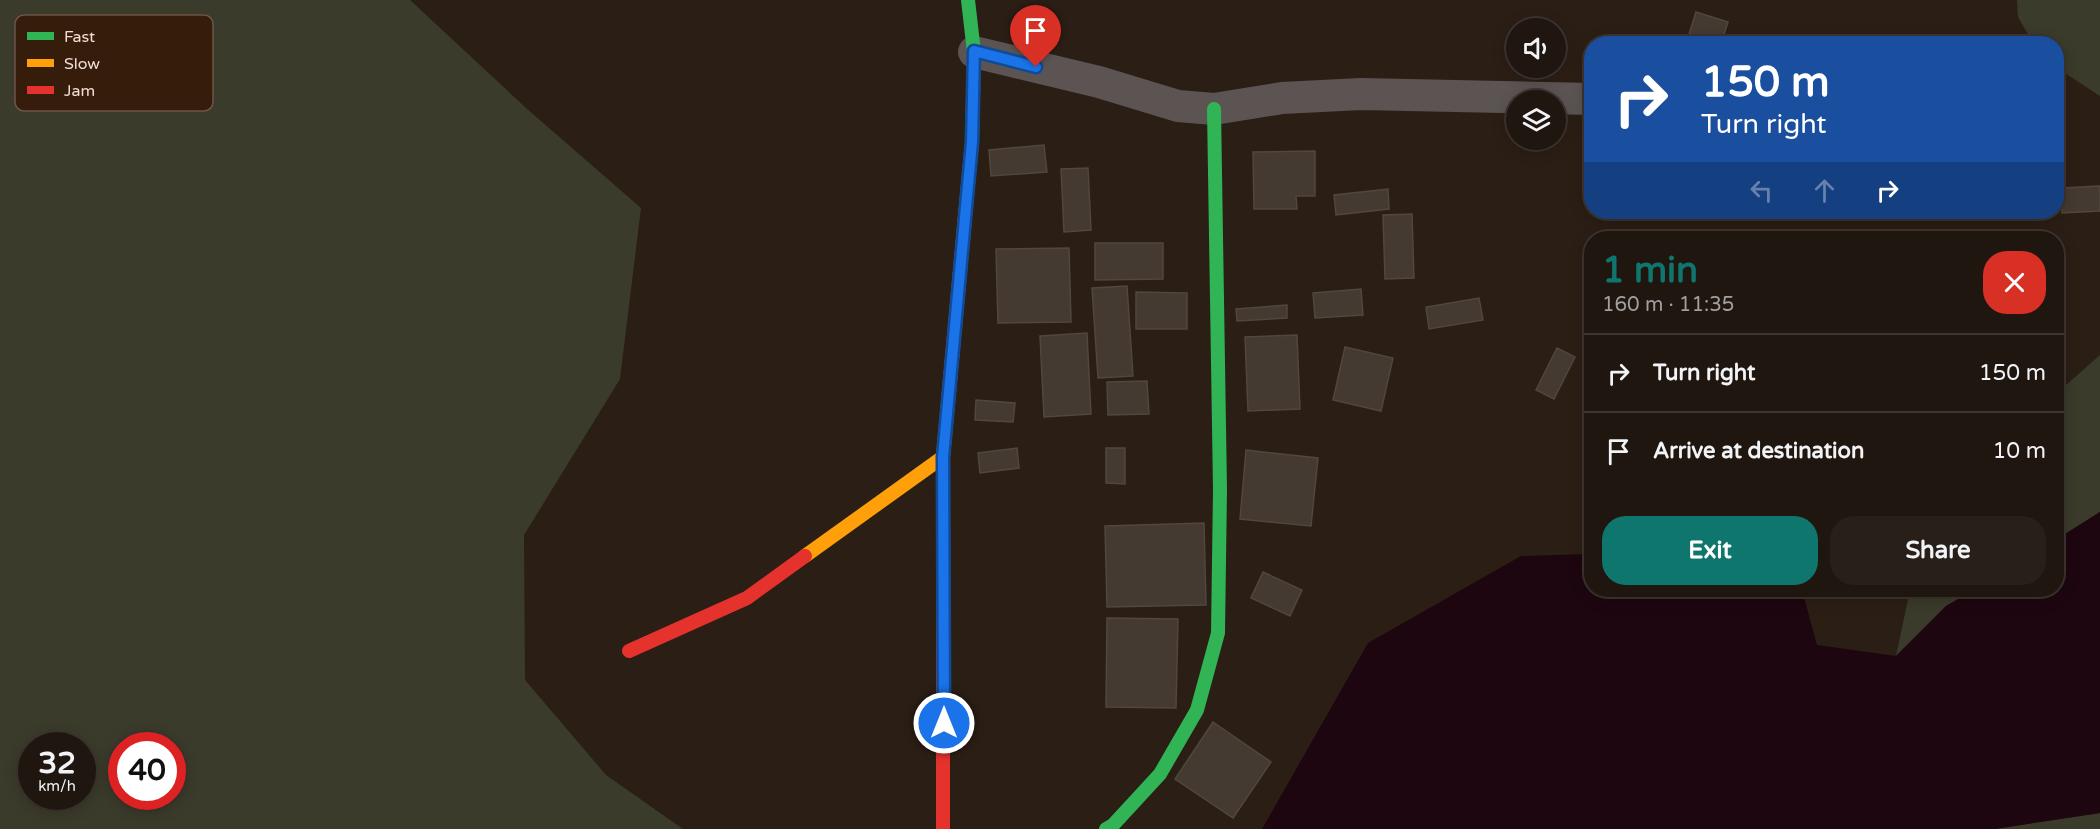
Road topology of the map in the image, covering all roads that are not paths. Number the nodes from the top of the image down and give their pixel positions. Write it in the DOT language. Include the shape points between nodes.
graph roads {
  1 [pos="968,0"];
  2 [pos="974,51"];
  3 [pos="1584,99"];
  4 [pos="1214,109"];
  5 [pos="943,457"];
  6 [pos="628,651"];
  7 [pos="943,829"];
  8 [pos="1106,829"];
  1 -- 2 [label="street"];
  2 -- 4 [label="street" via="1178,106"];
  2 -- 5 [label="street" via="972,142"];
  3 -- 4 [label="street" via="1361,94 1282,98"];
  4 -- 8 [label="street" via="1221,489 1218,633 1197,710 1171,756 1160,774"];
  5 -- 6 [label="street" via="747,598"];
  5 -- 7 [label="street"];
}
